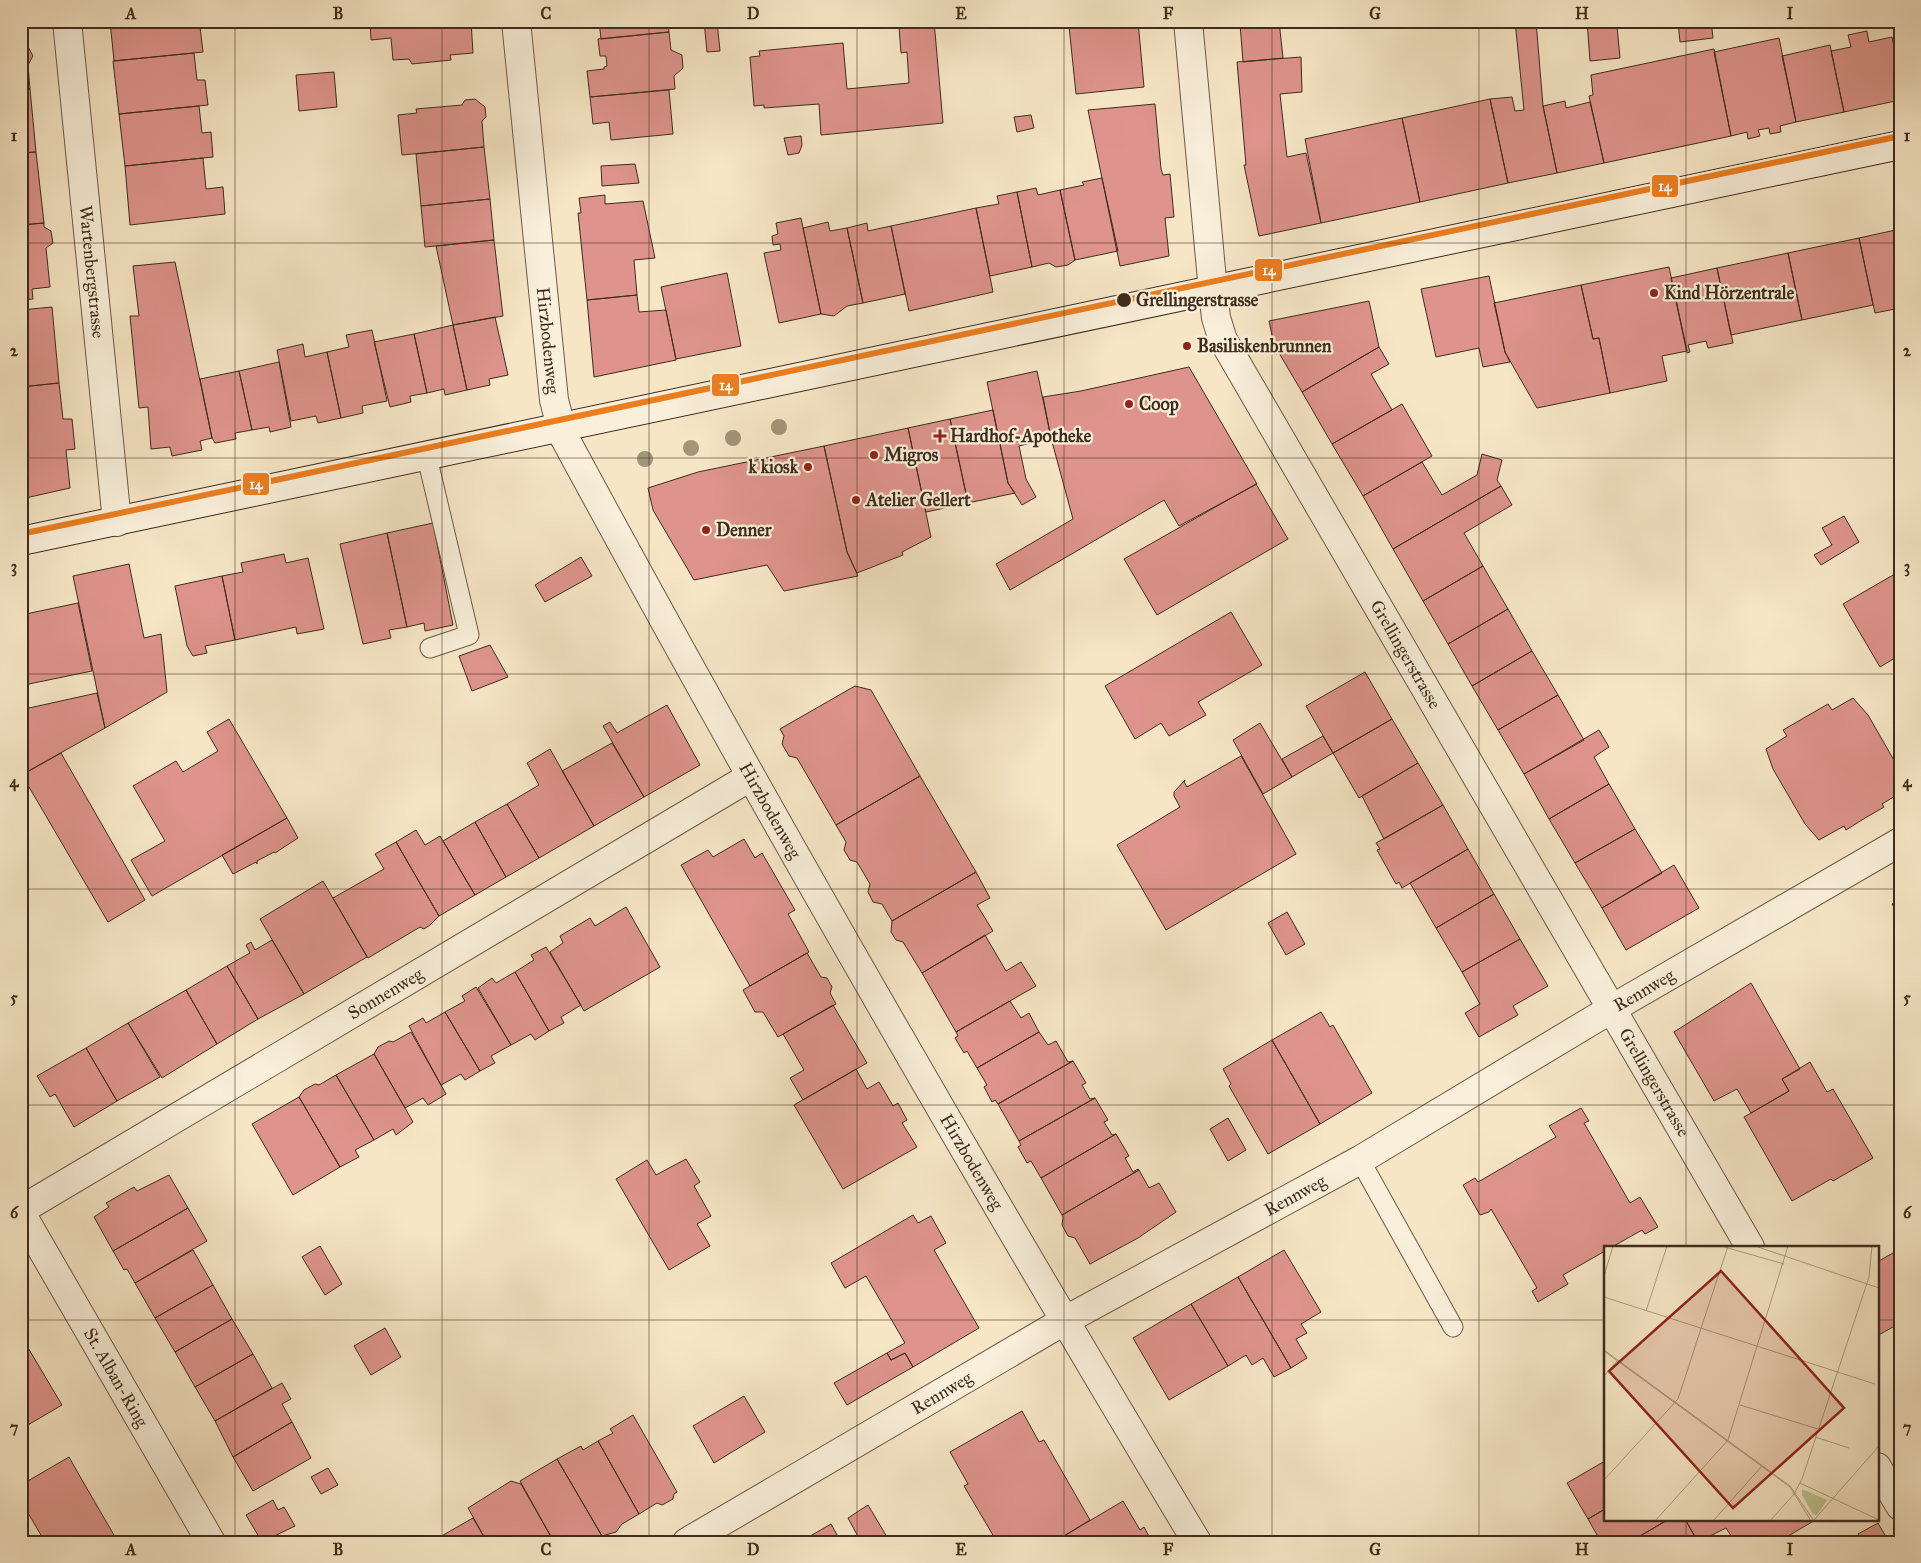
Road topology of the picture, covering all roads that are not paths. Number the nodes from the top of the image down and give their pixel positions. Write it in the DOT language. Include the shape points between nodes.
graph roads {
  1 [pos="67,21"];
  2 [pos="516,21"];
  3 [pos="1188,21"];
  4 [pos="1900,144"];
  5 [pos="1213,291"];
  6 [pos="561,428"];
  7 [pos="427,457"];
  8 [pos="116,522"];
  9 [pos="21,542"];
  10 [pos="430,648"];
  11 [pos="750,777"];
  12 [pos="1900,842"];
  13 [pos="1613,1008"];
  14 [pos="1360,1160"];
  15 [pos="21,1212"];
  16 [pos="1749,1246"];
  17 [pos="1064,1321"];
  18 [pos="1453,1327"];
  19 [pos="1878,1469"];
  20 [pos="1900,1506"];
  21 [pos="211,1542"];
  22 [pos="687,1542"];
  23 [pos="1197,1542"];
  1 -- 8 [label="street, Wartenbergstrasse"];
  2 -- 6 [label="street, Hirzbodenweg" via="554,400"];
  3 -- 5 [label="street, Grellingerstrasse"];
  4 -- 5 [label="street"];
  5 -- 6 [label="street"];
  5 -- 13 [label="street, Grellingerstrasse" via="1223,340"];
  6 -- 7 [label="street"];
  6 -- 11 [label="street, Hirzbodenweg"];
  7 -- 8 [label="street"];
  7 -- 10 [label="lane" via="469,635"];
  8 -- 9 [label="street"];
  11 -- 15 [label="street, Sonnenweg"];
  11 -- 17 [label="street, Hirzbodenweg"];
  12 -- 13 [label="street, Rennweg"];
  13 -- 14 [label="street, Rennweg"];
  13 -- 16 [label="street, Grellingerstrasse"];
  14 -- 17 [label="street, Rennweg"];
  14 -- 18 [label="lane"];
  15 -- 21 [label="street, St. Alban-Ring"];
  17 -- 22 [label="street, Rennweg"];
  17 -- 23 [label="street, Hirzbodenweg"];
  19 -- 20 [label="street"];
}
